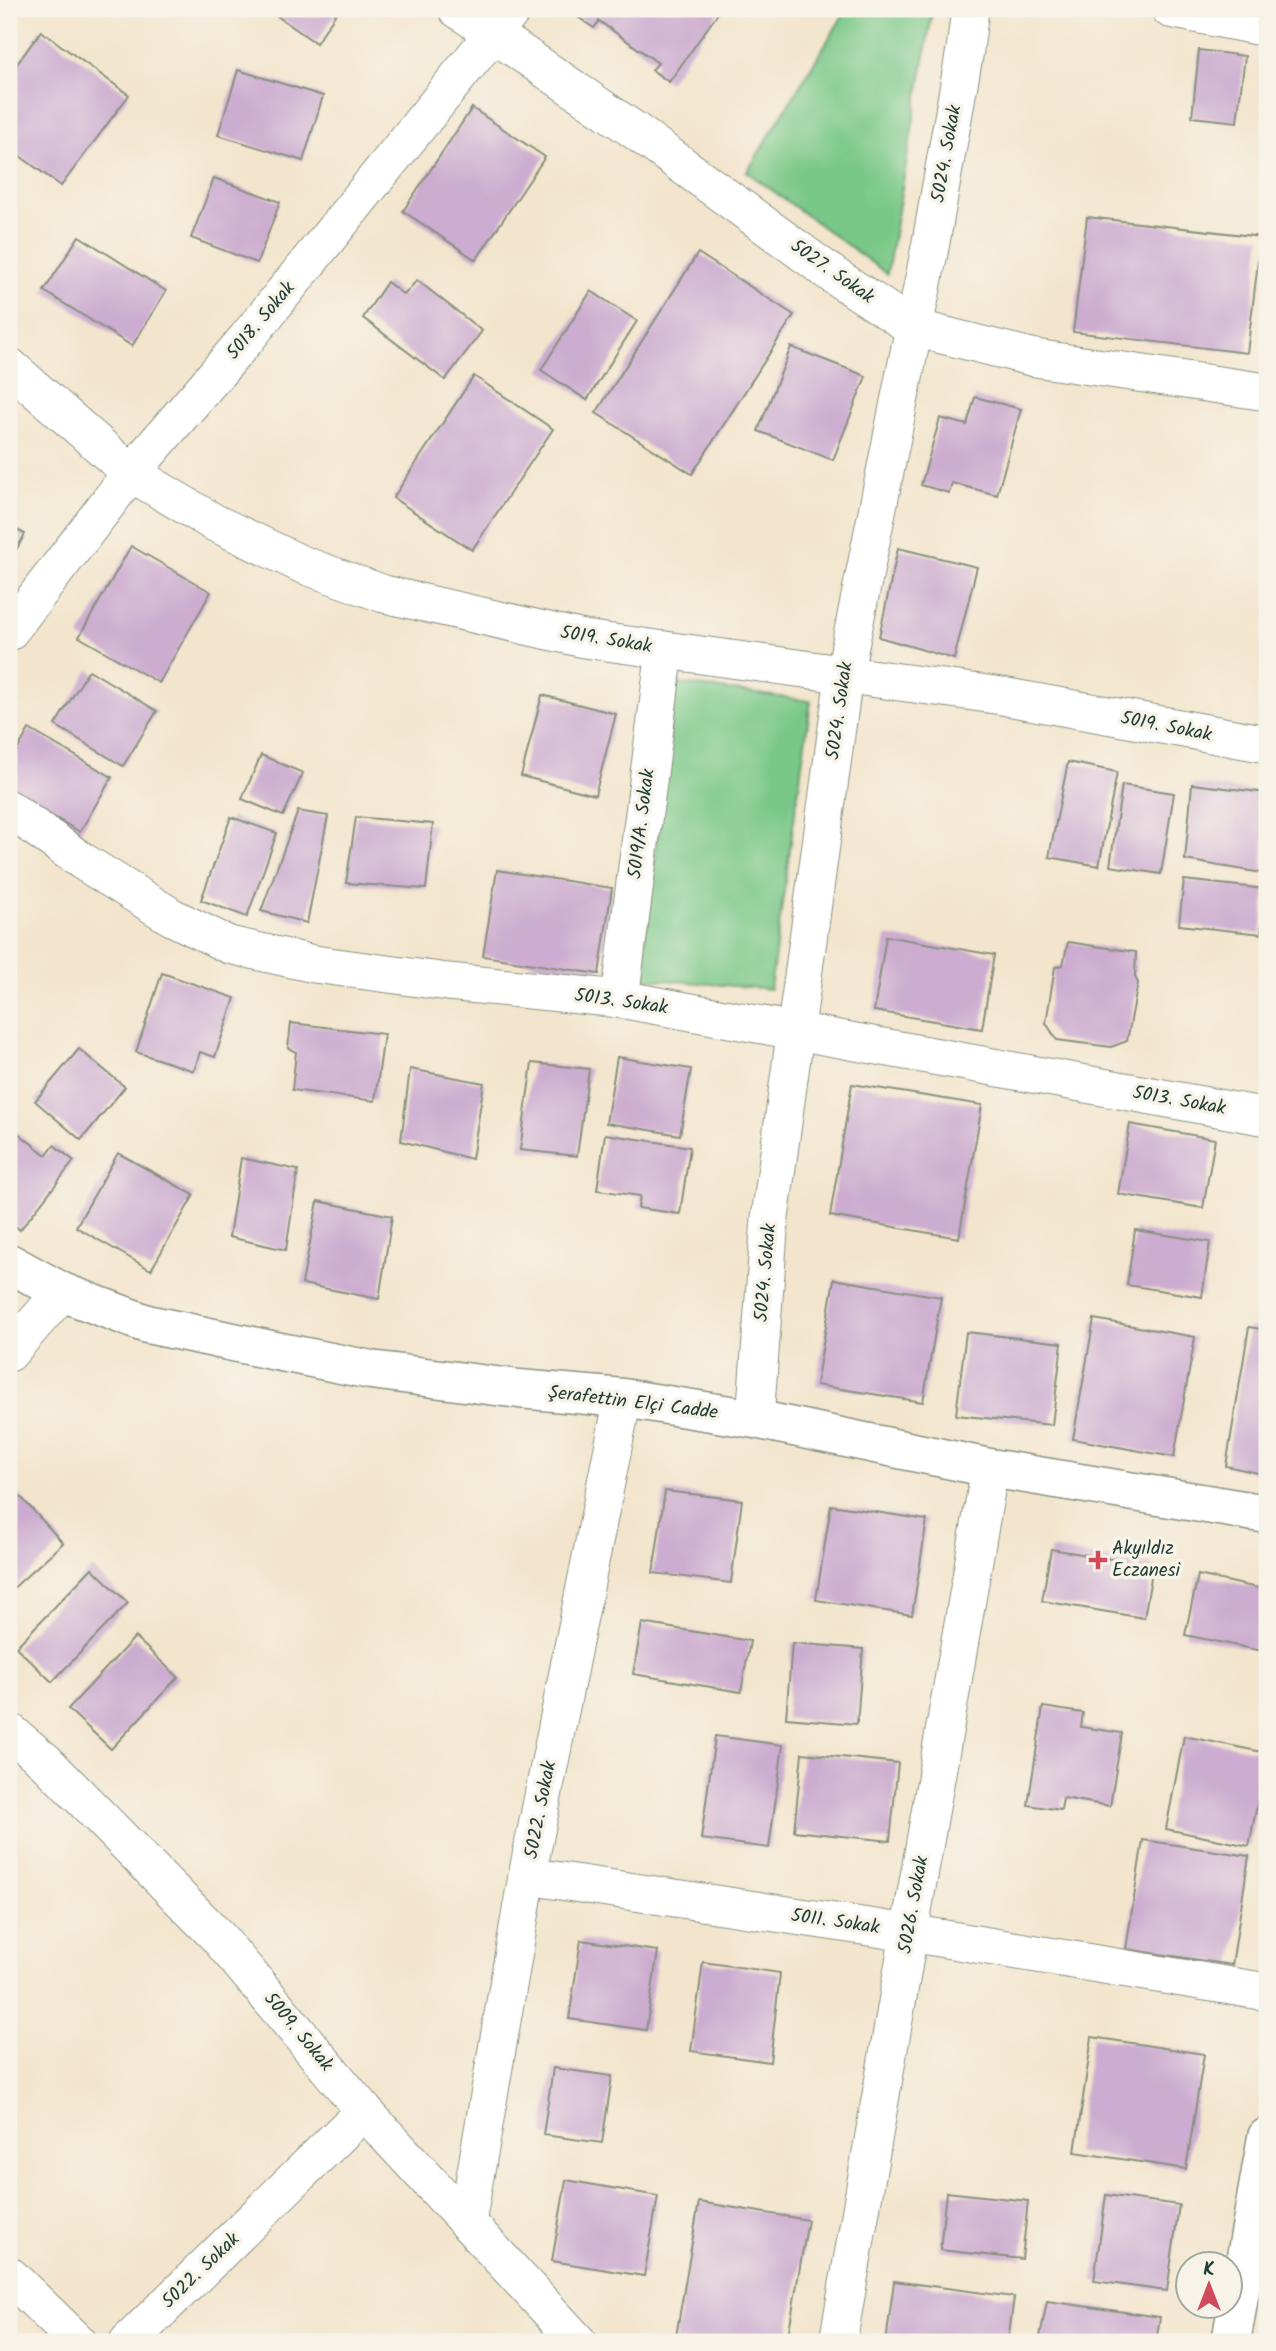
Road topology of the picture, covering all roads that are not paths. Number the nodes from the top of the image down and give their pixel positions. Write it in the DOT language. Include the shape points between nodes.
graph roads {
  1 [pos="457,9"];
  2 [pos="970,9"];
  3 [pos="1170,9"];
  4 [pos="503,22"];
  5 [pos="1267,28"];
  6 [pos="914,328"];
  7 [pos="9,366"];
  8 [pos="1267,392"];
  9 [pos="131,473"];
  10 [pos="9,632"];
  11 [pos="665,650"];
  12 [pos="844,676"];
  13 [pos="1267,744"];
  14 [pos="9,809"];
  15 [pos="620,999"];
  16 [pos="796,1032"];
  17 [pos="1267,1117"];
  18 [pos="9,1263"];
  19 [pos="62,1293"];
  20 [pos="9,1353"];
  21 [pos="623,1398"];
  22 [pos="755,1419"];
  23 [pos="990,1468"];
  24 [pos="1267,1514"];
  25 [pos="9,1731"];
  26 [pos="527,1876"];
  27 [pos="909,1933"];
  28 [pos="1267,1992"];
  29 [pos="364,2111"];
  30 [pos="1267,2137"];
  31 [pos="467,2223"];
  32 [pos="9,2275"];
  33 [pos="78,2342"];
  34 [pos="128,2342"];
  35 [pos="578,2342"];
  36 [pos="838,2342"];
  37 [pos="1231,2342"];
  1 -- 4 [label="street, 5027. Sokak"];
  2 -- 6 [label="street, 5024. Sokak"];
  3 -- 5 [label="street"];
  4 -- 6 [label="street, 5027. Sokak" via="634,130"];
  4 -- 9 [label="street, 5018. Sokak" via="247,338"];
  6 -- 8 [label="street, 5027. Sokak" via="1035,358"];
  6 -- 12 [label="street, 5024. Sokak"];
  7 -- 9 [label="street, 5019. Sokak"];
  9 -- 10 [label="street, 5018. Sokak"];
  9 -- 11 [label="street, 5019. Sokak" via="213,522 288,558 384,594 584,639"];
  11 -- 12 [label="street, 5019. Sokak"];
  11 -- 15 [label="street, 5019/A. Sokak"];
  12 -- 13 [label="street, 5019. Sokak" via="1002,696"];
  12 -- 16 [label="street, 5024. Sokak"];
  14 -- 15 [label="street, 5013. Sokak" via="172,917 229,945 314,964"];
  15 -- 16 [label="street, 5013. Sokak"];
  16 -- 17 [label="street, 5013. Sokak"];
  16 -- 22 [label="street, 5024. Sokak" via="770,1218"];
  18 -- 19 [label="street, Şerafettin Elçi Cadde"];
  19 -- 20 [label="street"];
  19 -- 21 [label="street, Şerafettin Elçi Cadde" via="147,1324 372,1370"];
  21 -- 22 [label="street, Şerafettin Elçi Cadde"];
  21 -- 26 [label="street, 5022. Sokak"];
  22 -- 23 [label="street, Şerafettin Elçi Cadde"];
  23 -- 24 [label="street, Şerafettin Elçi Cadde"];
  23 -- 27 [label="street, 5026. Sokak"];
  25 -- 29 [label="street, 5009. Sokak" via="45,1761 218,1937"];
  26 -- 27 [label="street, 5011. Sokak"];
  26 -- 31 [label="street, 5022. Sokak"];
  27 -- 28 [label="street, 5011. Sokak"];
  27 -- 36 [label="street, 5026. Sokak"];
  29 -- 31 [label="street, 5009. Sokak"];
  29 -- 34 [label="street, 5022. Sokak"];
  30 -- 37 [label="street"];
  31 -- 35 [label="street, 5009. Sokak"];
  32 -- 33 [label="street"];
}
